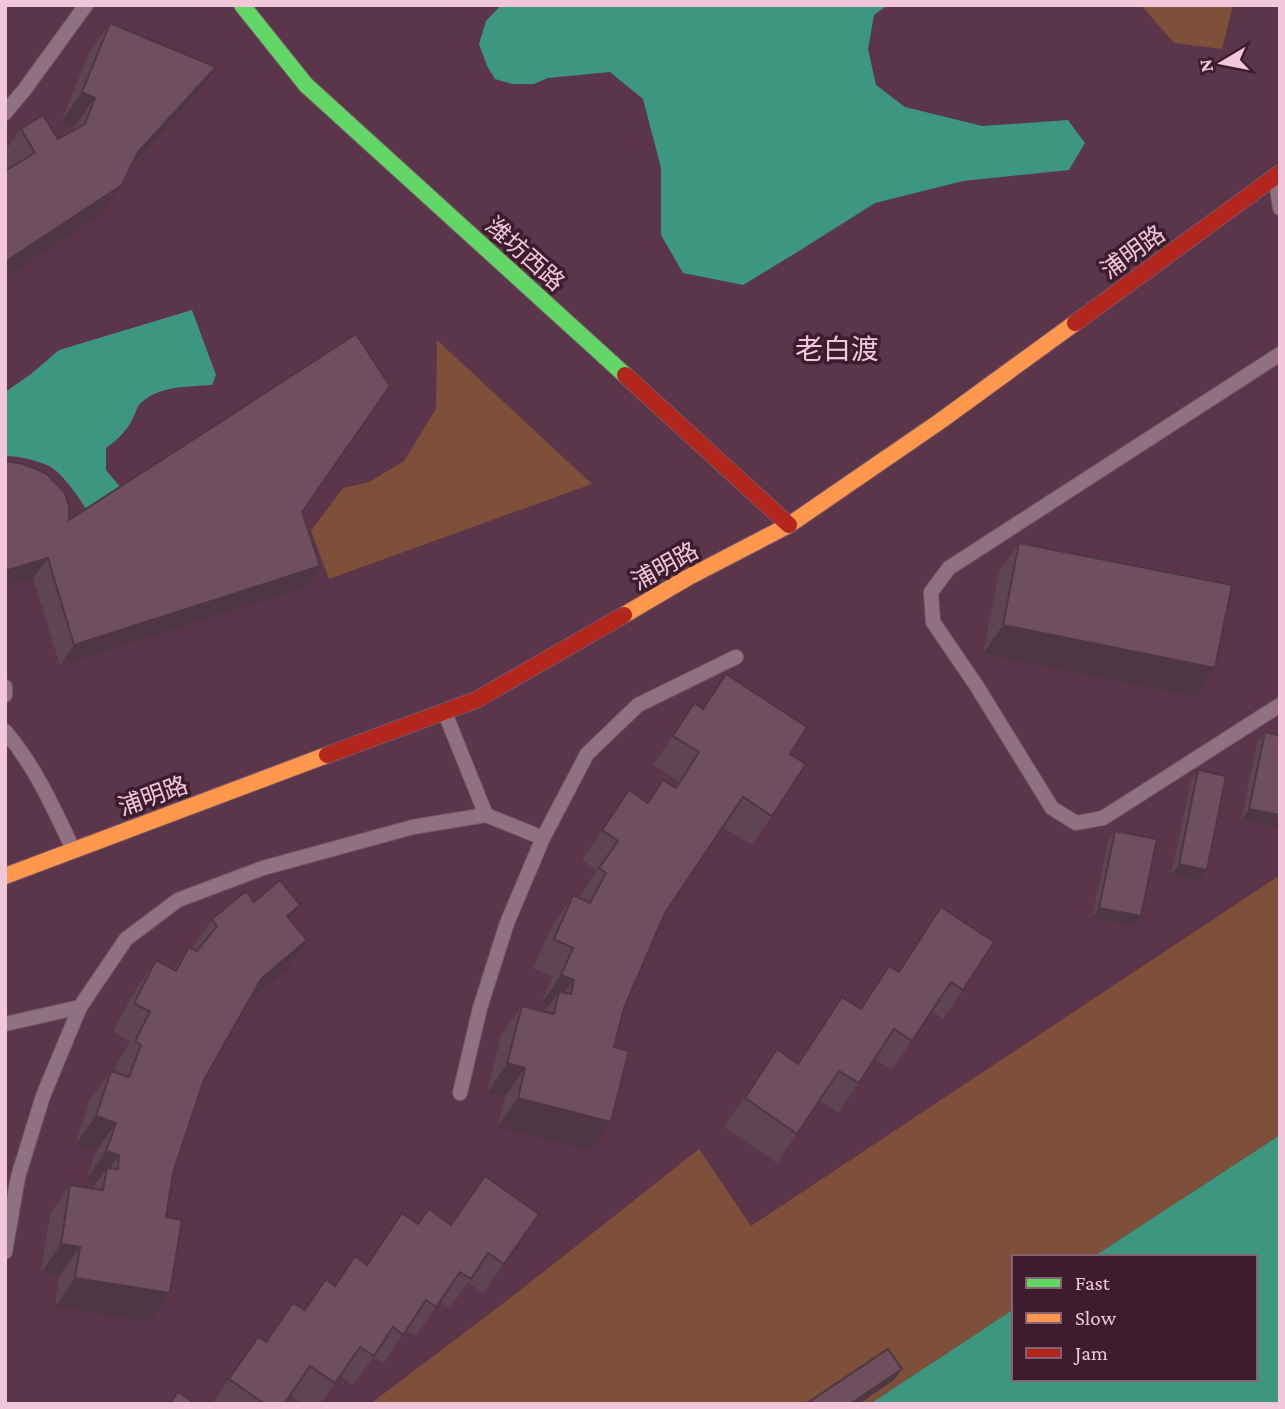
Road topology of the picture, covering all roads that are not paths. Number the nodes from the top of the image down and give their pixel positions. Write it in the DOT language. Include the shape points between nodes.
graph roads {
  1 [pos="86,5"];
  2 [pos="242,5"];
  3 [pos="5,113"];
  4 [pos="1278,174"];
  5 [pos="1280,208"];
  6 [pos="1280,354"];
  7 [pos="789,525"];
  8 [pos="736,657"];
  9 [pos="5,687"];
  10 [pos="5,695"];
  11 [pos="1280,705"];
  12 [pos="445,712"];
  13 [pos="5,731"];
  14 [pos="486,815"];
  15 [pos="543,838"];
  16 [pos="74,850"];
  17 [pos="5,876"];
  18 [pos="80,1007"];
  19 [pos="5,1024"];
  20 [pos="460,1093"];
  21 [pos="5,1252"];
  1 -- 3 [label="lane"];
  2 -- 7 [label="main road, 潍坊西路" via="306,85"];
  4 -- 5 [label="lane"];
  4 -- 7 [label="main road, 浦明路" via="939,422"];
  6 -- 11 [label="lane" via="948,568 931,592 933,622 1052,808 1076,823 1103,818"];
  7 -- 12 [label="main road, 浦明路" via="476,700"];
  8 -- 15 [label="lane" via="638,705 587,754"];
  9 -- 10 [label="lane"];
  12 -- 14 [label="lane"];
  12 -- 16 [label="main road, 浦明路"];
  13 -- 16 [label="lane" via="38,778"];
  14 -- 15 [label="lane"];
  14 -- 18 [label="lane" via="413,827 263,868 178,900 126,939"];
  15 -- 20 [label="lane" via="507,923"];
  16 -- 17 [label="main road, 浦明路"];
  18 -- 19 [label="lane"];
  18 -- 21 [label="lane" via="43,1096 18,1177"];
}
